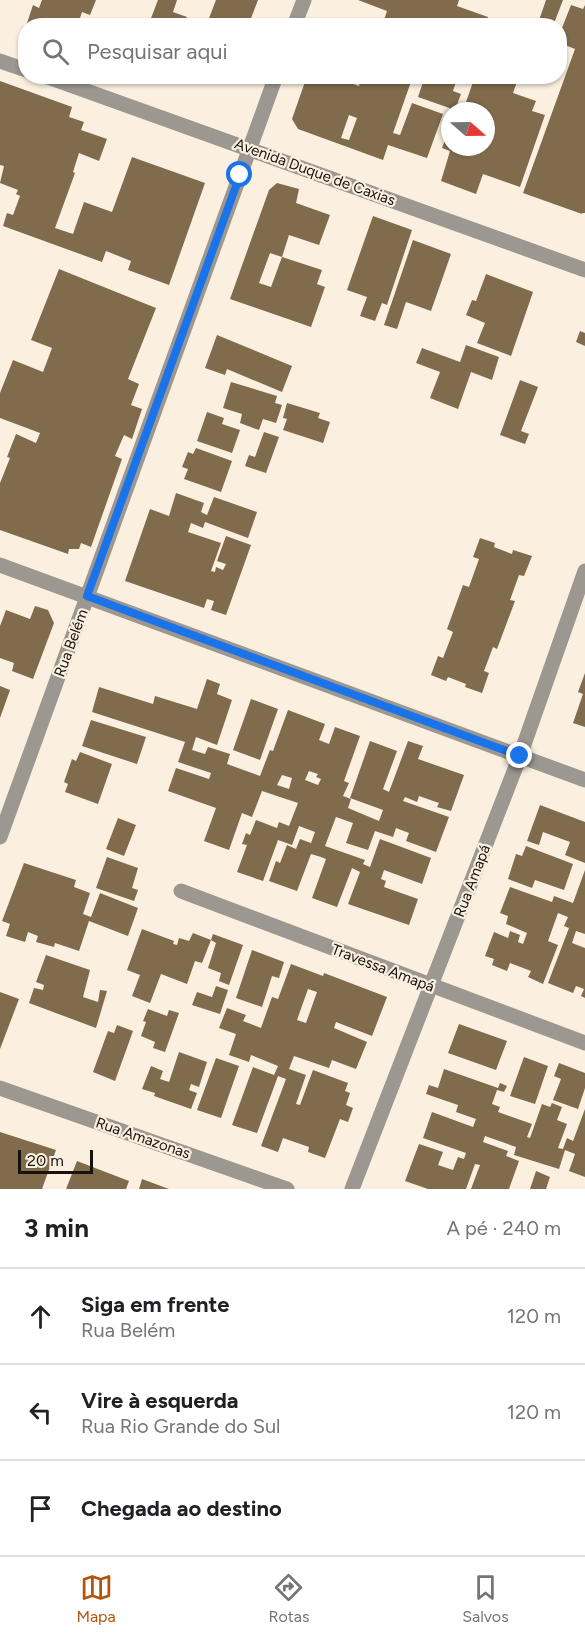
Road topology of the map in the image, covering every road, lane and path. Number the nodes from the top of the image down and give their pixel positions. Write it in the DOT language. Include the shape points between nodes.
graph roads {
  1 [pos="304,0"];
  2 [pos="297,18"];
  3 [pos="0,61"];
  4 [pos="18,67"];
  5 [pos="68,84"];
  6 [pos="273,84"];
  7 [pos="250,148"];
  8 [pos="585,270"];
  9 [pos="0,565"];
  10 [pos="585,571"];
  11 [pos="87,596"];
  12 [pos="520,756"];
  13 [pos="585,780"];
  14 [pos="0,837"];
  15 [pos="181,891"];
  16 [pos="431,986"];
  17 [pos="585,1043"];
  18 [pos="0,1088"];
  19 [pos="287,1189"];
  20 [pos="352,1189"];
  1 -- 2 [label="street"];
  3 -- 4 [label="street"];
  5 -- 7 [label="street, Avenida Duque de Caxias"];
  6 -- 7 [label="street, Rua Belém"];
  7 -- 8 [label="street, Avenida Duque de Caxias"];
  7 -- 11 [label="street, Rua Belém"];
  9 -- 11 [label="street"];
  10 -- 12 [label="street, Rua Amapá"];
  11 -- 12 [label="street"];
  11 -- 14 [label="street, Rua Belém"];
  12 -- 13 [label="street"];
  12 -- 16 [label="street, Rua Amapá"];
  15 -- 16 [label="street, Travessa Amapá"];
  16 -- 17 [label="street, Travessa Amapá"];
  16 -- 20 [label="street, Rua Amapá"];
  18 -- 19 [label="street, Rua Amazonas"];
}
